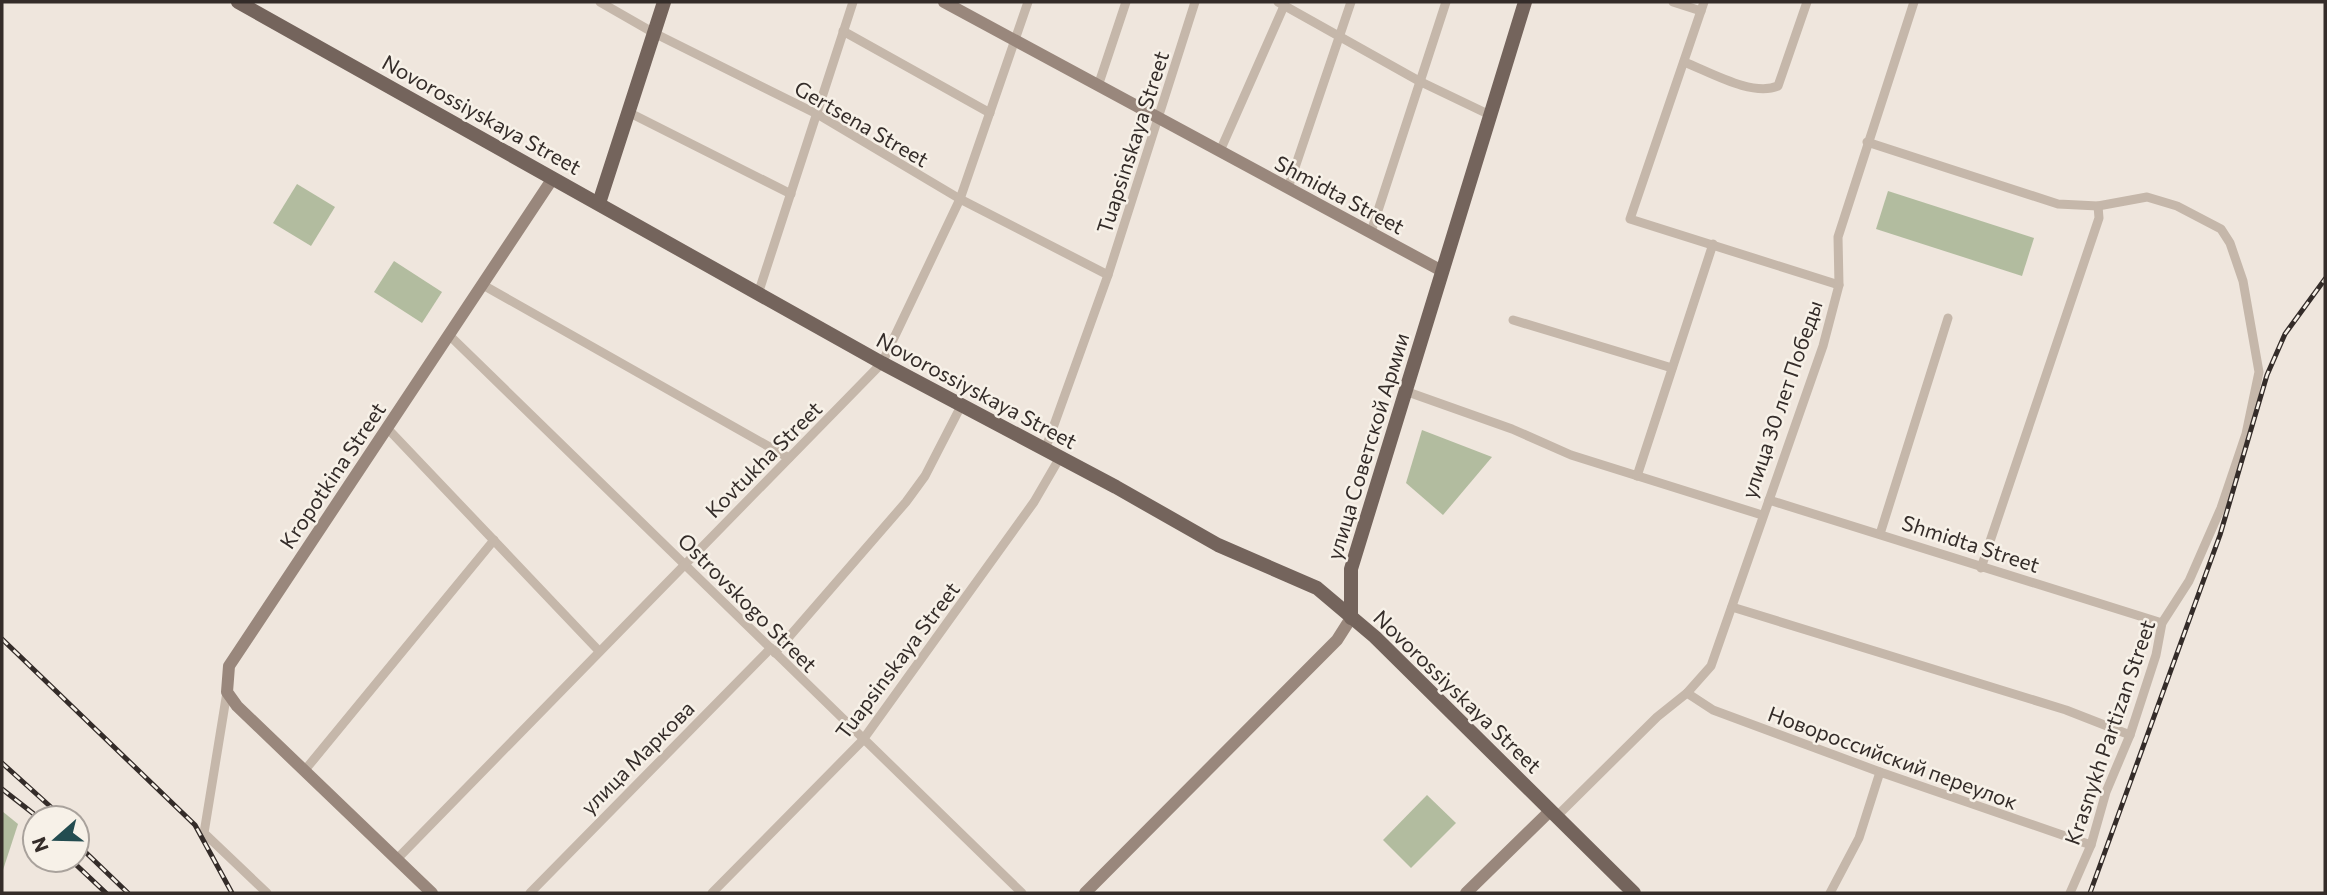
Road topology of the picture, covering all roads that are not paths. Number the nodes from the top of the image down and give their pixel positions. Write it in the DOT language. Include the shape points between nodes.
graph roads {
  1 [pos="600,2"];
  2 [pos="664,2"];
  3 [pos="853,2"];
  4 [pos="944,2"];
  5 [pos="1028,2"];
  6 [pos="1126,2"];
  7 [pos="1195,2"];
  8 [pos="1351,2"];
  9 [pos="1446,2"];
  10 [pos="1525,2"];
  11 [pos="1673,2"];
  12 [pos="1807,2"];
  13 [pos="1914,2"];
  14 [pos="246,4"];
  15 [pos="1281,4"];
  16 [pos="1702,7"];
  17 [pos="843,31"];
  18 [pos="654,33"];
  19 [pos="1341,37"];
  20 [pos="1016,43"];
  21 [pos="1684,62"];
  22 [pos="1419,81"];
  23 [pos="1098,86"];
  24 [pos="628,112"];
  25 [pos="990,113"];
  26 [pos="817,114"];
  27 [pos="1490,115"];
  28 [pos="1157,118"];
  29 [pos="1867,142"];
  30 [pos="1220,151"];
  31 [pos="553,178"];
  32 [pos="1288,188"];
  33 [pos="790,194"];
  34 [pos="960,199"];
  35 [pos="599,203"];
  36 [pos="2098,206"];
  37 [pos="1371,232"];
  38 [pos="1713,244"];
  39 [pos="1442,271"];
  40 [pos="1108,275"];
  41 [pos="483,285"];
  42 [pos="1839,285"];
  43 [pos="758,293"];
  44 [pos="1948,318"];
  45 [pos="1513,320"];
  46 [pos="449,335"];
  47 [pos="882,363"];
  48 [pos="1672,368"];
  49 [pos="1405,391"];
  50 [pos="961,406"];
  51 [pos="388,429"];
  52 [pos="1045,450"];
  53 [pos="789,458"];
  54 [pos="1059,459"];
  55 [pos="1637,476"];
  56 [pos="1769,500"];
  57 [pos="1762,515"];
  58 [pos="1880,534"];
  59 [pos="494,540"];
  60 [pos="684,564"];
  61 [pos="1980,568"];
  62 [pos="1732,607"];
  63 [pos="1351,618"];
  64 [pos="2162,623"];
  65 [pos="599,651"];
  66 [pos="773,651"];
  67 [pos="227,692"];
  68 [pos="1687,693"];
  69 [pos="2130,735"];
  70 [pos="862,741"];
  71 [pos="305,770"];
  72 [pos="1880,772"];
  73 [pos="1553,814"];
  74 [pos="2091,845"];
  75 [pos="397,859"];
  76 [pos="267,893"];
  77 [pos="432,893"];
  78 [pos="530,893"];
  79 [pos="712,893"];
  80 [pos="1022,893"];
  81 [pos="1085,893"];
  82 [pos="1466,893"];
  83 [pos="1634,893"];
  84 [pos="1830,893"];
  85 [pos="2070,893"];
  1 -- 18 [label="street, Gertsena Street"];
  2 -- 18 [label="main road"];
  3 -- 17 [label="street"];
  4 -- 20 [label="main road, Shmidta Street"];
  5 -- 20 [label="street, Kovtukha Street"];
  6 -- 23 [label="street"];
  7 -- 28 [label="street, Tuapsinskaya Street"];
  8 -- 19 [label="street"];
  9 -- 22 [label="street"];
  10 -- 27 [label="main road, улица Советской Армии"];
  11 -- 16 [label="street"];
  12 -- 21 [label="street" via="1778,86 1768,91"];
  13 -- 29 [label="street, улица 30 лет Победы"];
  14 -- 31 [label="main road, Novorossiyskaya Street"];
  15 -- 19 [label="street"];
  15 -- 30 [label="street"];
  16 -- 21 [label="street"];
  17 -- 25 [label="street"];
  17 -- 26 [label="street"];
  18 -- 24 [label="main road"];
  18 -- 26 [label="street, Gertsena Street"];
  19 -- 22 [label="street"];
  19 -- 32 [label="street"];
  20 -- 23 [label="main road, Shmidta Street"];
  20 -- 25 [label="street, Kovtukha Street"];
  21 -- 38 [label="street" via="1630,219"];
  22 -- 27 [label="street"];
  22 -- 37 [label="street"];
  23 -- 28 [label="main road, Shmidta Street"];
  24 -- 33 [label="street"];
  24 -- 35 [label="main road"];
  25 -- 34 [label="street, Kovtukha Street"];
  26 -- 33 [label="street"];
  26 -- 34 [label="street, Gertsena Street"];
  27 -- 39 [label="main road, улица Советской Армии"];
  28 -- 30 [label="main road, Shmidta Street"];
  28 -- 40 [label="street, Tuapsinskaya Street"];
  29 -- 36 [label="street, Krasnykh Partizan Street" via="2058,204"];
  29 -- 42 [label="street, улица 30 лет Победы" via="1838,237"];
  30 -- 32 [label="main road, Shmidta Street"];
  31 -- 35 [label="main road, Novorossiyskaya Street"];
  31 -- 41 [label="main road, Kropotkina Street"];
  32 -- 37 [label="main road, Shmidta Street"];
  33 -- 43 [label="street"];
  34 -- 40 [label="street, Gertsena Street"];
  34 -- 47 [label="street, Kovtukha Street"];
  35 -- 43 [label="main road, Novorossiyskaya Street"];
  36 -- 61 [label="street" via="2099,218"];
  36 -- 64 [label="street, Krasnykh Partizan Street" via="2147,197 2177,206 2221,229 2243,281 2257,348 2259,372 2246,434 2221,508 2189,581"];
  37 -- 39 [label="main road, Shmidta Street"];
  38 -- 42 [label="street"];
  38 -- 48 [label="street"];
  39 -- 49 [label="main road, улица Советской Армии"];
  40 -- 52 [label="street, Tuapsinskaya Street"];
  41 -- 46 [label="main road, Kropotkina Street"];
  41 -- 53 [label="street"];
  42 -- 56 [label="street, улица 30 лет Победы" via="1823,346"];
  43 -- 47 [label="main road, Novorossiyskaya Street"];
  44 -- 58 [label="street"];
  45 -- 48 [label="street"];
  46 -- 51 [label="main road, Kropotkina Street"];
  46 -- 60 [label="street, Ostrovskogo Street"];
  47 -- 50 [label="main road, Novorossiyskaya Street"];
  47 -- 53 [label="street, Kovtukha Street"];
  48 -- 55 [label="street"];
  49 -- 55 [label="street"];
  49 -- 63 [label="main road, улица Советской Армии" via="1351,569"];
  50 -- 52 [label="main road, Novorossiyskaya Street"];
  50 -- 66 [label="street, улица Маркова" via="925,476 906,502"];
  51 -- 59 [label="street"];
  51 -- 67 [label="main road, Kropotkina Street" via="229,666"];
  52 -- 54 [label="main road, Novorossiyskaya Street"];
  53 -- 60 [label="street, Kovtukha Street"];
  54 -- 63 [label="main road, Novorossiyskaya Street" via="1218,545 1317,588"];
  54 -- 70 [label="street, Tuapsinskaya Street" via="1034,502"];
  55 -- 57 [label="street"];
  56 -- 57 [label="street, улица 30 лет Победы"];
  56 -- 58 [label="street, Shmidta Street"];
  57 -- 62 [label="street, улица 30 лет Победы"];
  58 -- 61 [label="street, Shmidta Street"];
  59 -- 65 [label="street"];
  59 -- 71 [label="street"];
  60 -- 65 [label="street, Kovtukha Street"];
  60 -- 66 [label="street, Ostrovskogo Street"];
  61 -- 64 [label="street, Shmidta Street"];
  62 -- 68 [label="street, улица 30 лет Победы" via="1711,666"];
  62 -- 69 [label="street" via="2066,710"];
  63 -- 73 [label="main road, Novorossiyskaya Street" via="1376,637"];
  63 -- 81 [label="main road" via="1338,640"];
  64 -- 69 [label="street, Krasnykh Partizan Street"];
  65 -- 75 [label="street, Kovtukha Street"];
  66 -- 70 [label="street, Ostrovskogo Street"];
  66 -- 78 [label="street, улица Маркова"];
  67 -- 71 [label="main road"];
  67 -- 76 [label="street" via="204,833"];
  68 -- 72 [label="street, Новороссийский переулок" via="1713,710"];
  68 -- 73 [label="street, улица 30 лет Победы"];
  69 -- 74 [label="street, Krasnykh Partizan Street" via="2106,792"];
  70 -- 79 [label="street, Tuapsinskaya Street"];
  70 -- 80 [label="street, Ostrovskogo Street"];
  71 -- 75 [label="main road"];
  72 -- 74 [label="street, Новороссийский переулок"];
  72 -- 84 [label="street" via="1860,838"];
  73 -- 82 [label="main road, улица 30 лет Победы"];
  73 -- 83 [label="main road, Novorossiyskaya Street"];
  74 -- 85 [label="street, Krasnykh Partizan Street"];
  75 -- 77 [label="main road"];
}
